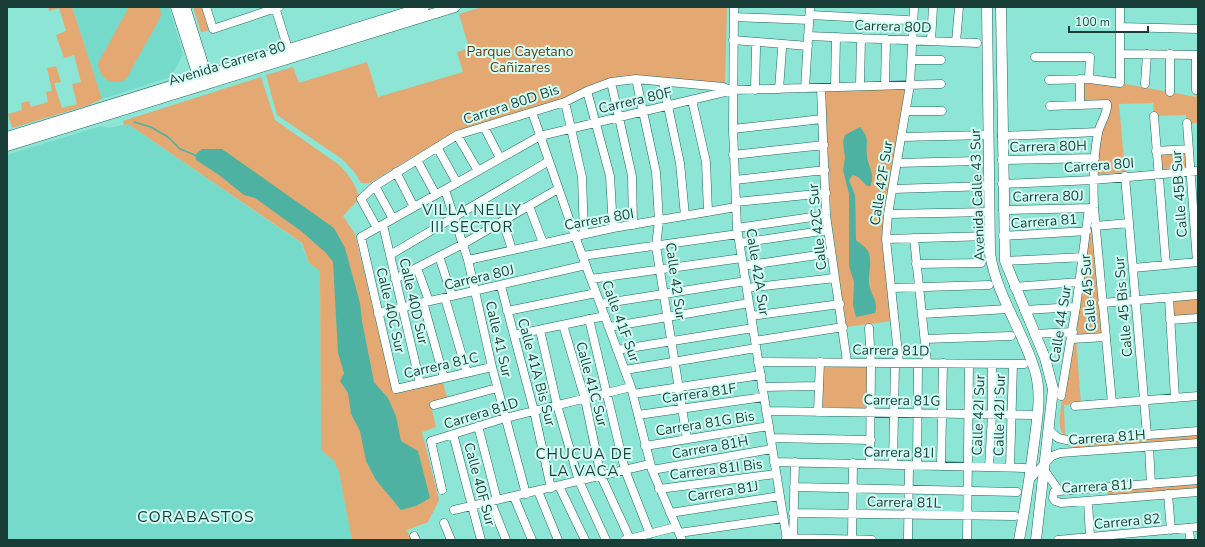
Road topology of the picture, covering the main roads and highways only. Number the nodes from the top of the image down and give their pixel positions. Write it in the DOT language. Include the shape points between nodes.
graph roads {
  1 [pos="176,7"];
  2 [pos="185,7"];
  3 [pos="424,7"];
  4 [pos="987,7"];
  5 [pos="1001,7"];
  6 [pos="451,8"];
  7 [pos="402,10"];
  8 [pos="204,80"];
  9 [pos="108,110"];
  10 [pos="7,137"];
  11 [pos="7,146"];
  12 [pos="1034,446"];
  13 [pos="1047,452"];
  14 [pos="1019,540"];
  15 [pos="1036,540"];
  1 -- 8 [label="main road"];
  2 -- 8 [label="main road"];
  3 -- 7 [label="main road, Avenida Carrera 80"];
  4 -- 12 [label="main road, Avenida Calle 43 Sur" via="992,262 1008,309 1035,371 1039,391"];
  5 -- 13 [label="main road, Avenida Calle 43 Sur" via="1005,261 1051,381 1053,394"];
  6 -- 8 [label="main road, Avenida Carrera 80"];
  7 -- 8 [label="main road, Avenida Carrera 80"];
  8 -- 9 [label="main road, Avenida Carrera 80"];
  9 -- 10 [label="main road, Avenida Carrera 80"];
  9 -- 11 [label="main road, Avenida Carrera 80"];
  12 -- 13 [label="main road" via="1039,458 1044,458"];
  12 -- 14 [label="main road, Avenida Calle 43 Sur"];
  13 -- 15 [label="main road, Avenida Calle 43 Sur"];
}
